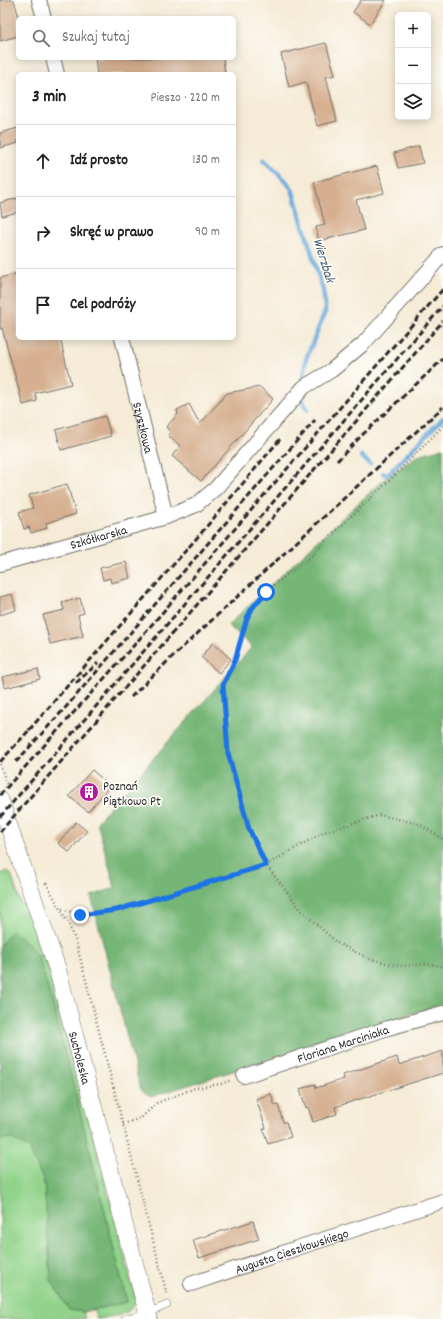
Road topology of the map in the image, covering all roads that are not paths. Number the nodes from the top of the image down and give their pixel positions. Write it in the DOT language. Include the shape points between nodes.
graph roads {
  1 [pos="39,0"];
  2 [pos="43,16"];
  3 [pos="54,60"];
  4 [pos="57,72"];
  5 [pos="443,254"];
  6 [pos="122,340"];
  7 [pos="166,517"];
  8 [pos="0,564"];
  9 [pos="0,800"];
  10 [pos="443,1013"];
  11 [pos="244,1076"];
  12 [pos="443,1201"];
  13 [pos="191,1284"];
  14 [pos="168,1305"];
  15 [pos="148,1316"];
  16 [pos="125,1319"];
  1 -- 2 [label="street"];
  3 -- 4 [label="street"];
  5 -- 7 [label="street, Szkółkarska" via="363,344 332,370 304,388 216,488 196,505"];
  6 -- 7 [label="street, Szyszkowa"];
  7 -- 8 [label="street, Szkółkarska"];
  9 -- 15 [label="street, Sucholeska" via="57,968"];
  10 -- 11 [label="street, Floriana Marciniaka" via="388,1028"];
  12 -- 13 [label="street, Augusta Cieszkowskiego"];
  14 -- 15 [label="lane"];
  15 -- 16 [label="lane"];
}
